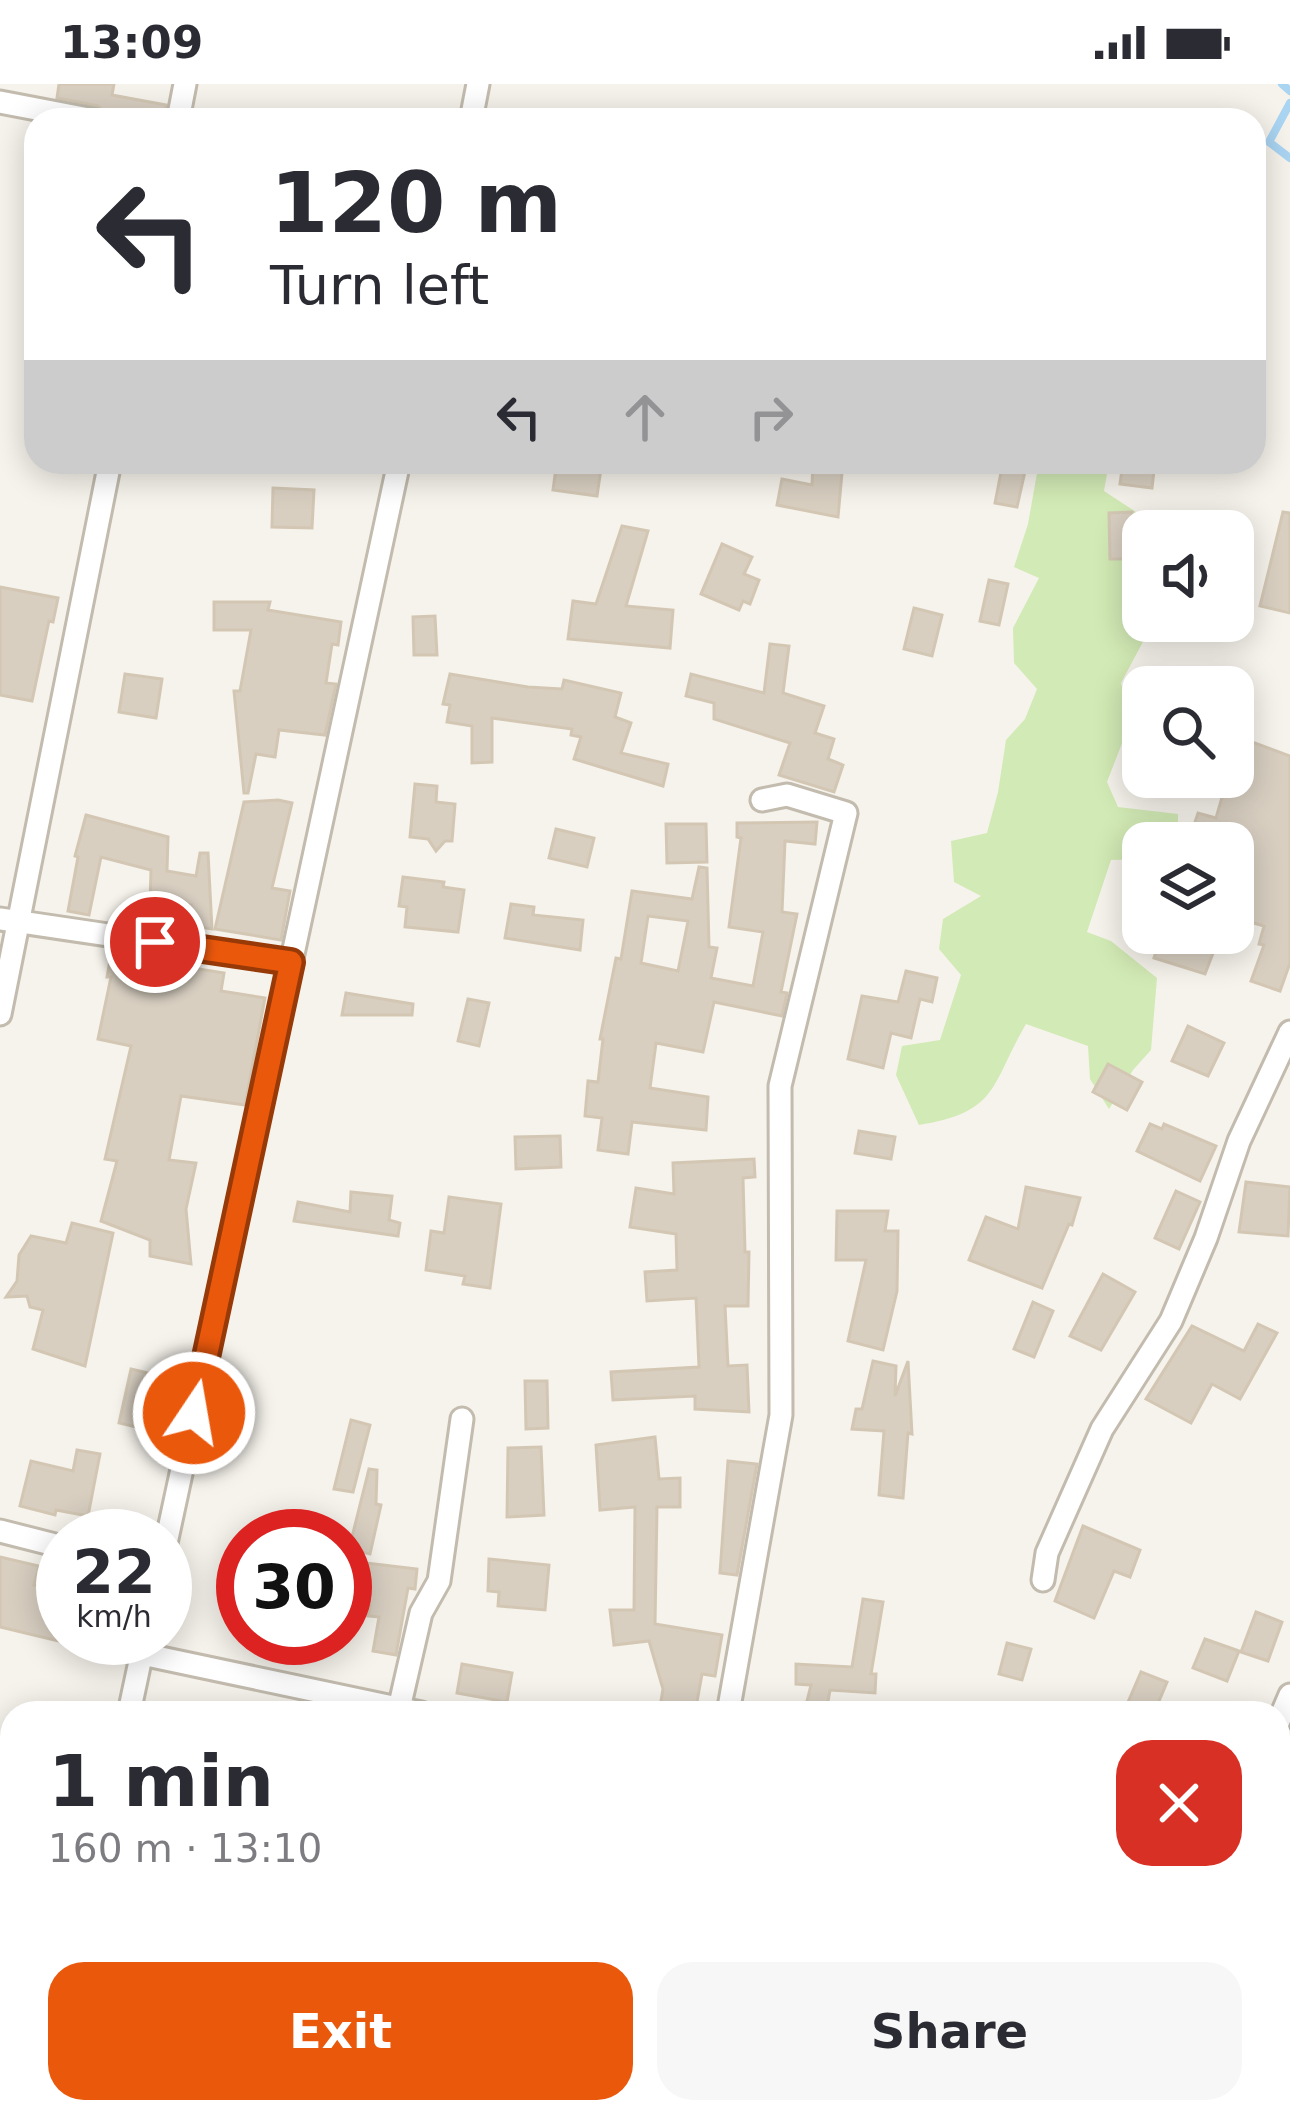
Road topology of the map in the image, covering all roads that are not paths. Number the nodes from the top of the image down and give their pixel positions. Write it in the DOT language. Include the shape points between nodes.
graph roads {
  1 [pos="0,102"];
  2 [pos="31,108"];
  3 [pos="107,474"];
  4 [pos="396,474"];
  5 [pos="762,800"];
  6 [pos="9,921"];
  7 [pos="291,962"];
  8 [pos="0,1014"];
  9 [pos="1290,1032"];
  10 [pos="462,1419"];
  11 [pos="173,1509"];
  12 [pos="0,1531"];
  13 [pos="36,1540"];
  14 [pos="1042,1580"];
  15 [pos="192,1658"];
  16 [pos="140,1665"];
  17 [pos="132,1701"];
  18 [pos="366,1701"];
  19 [pos="408,1701"];
  20 [pos="730,1701"];
  1 -- 2 [label="street"];
  3 -- 6 [label="street"];
  4 -- 7 [label="street"];
  5 -- 20 [label="street" via="788,795 846,813 780,1086 781,1415"];
  6 -- 7 [label="street"];
  6 -- 8 [label="street"];
  7 -- 11 [label="street"];
  9 -- 14 [label="street" via="1171,1321 1102,1429"];
  10 -- 19 [label="street" via="439,1581 421,1613"];
  12 -- 13 [label="street"];
  15 -- 18 [label="street"];
  16 -- 17 [label="street"];
}
